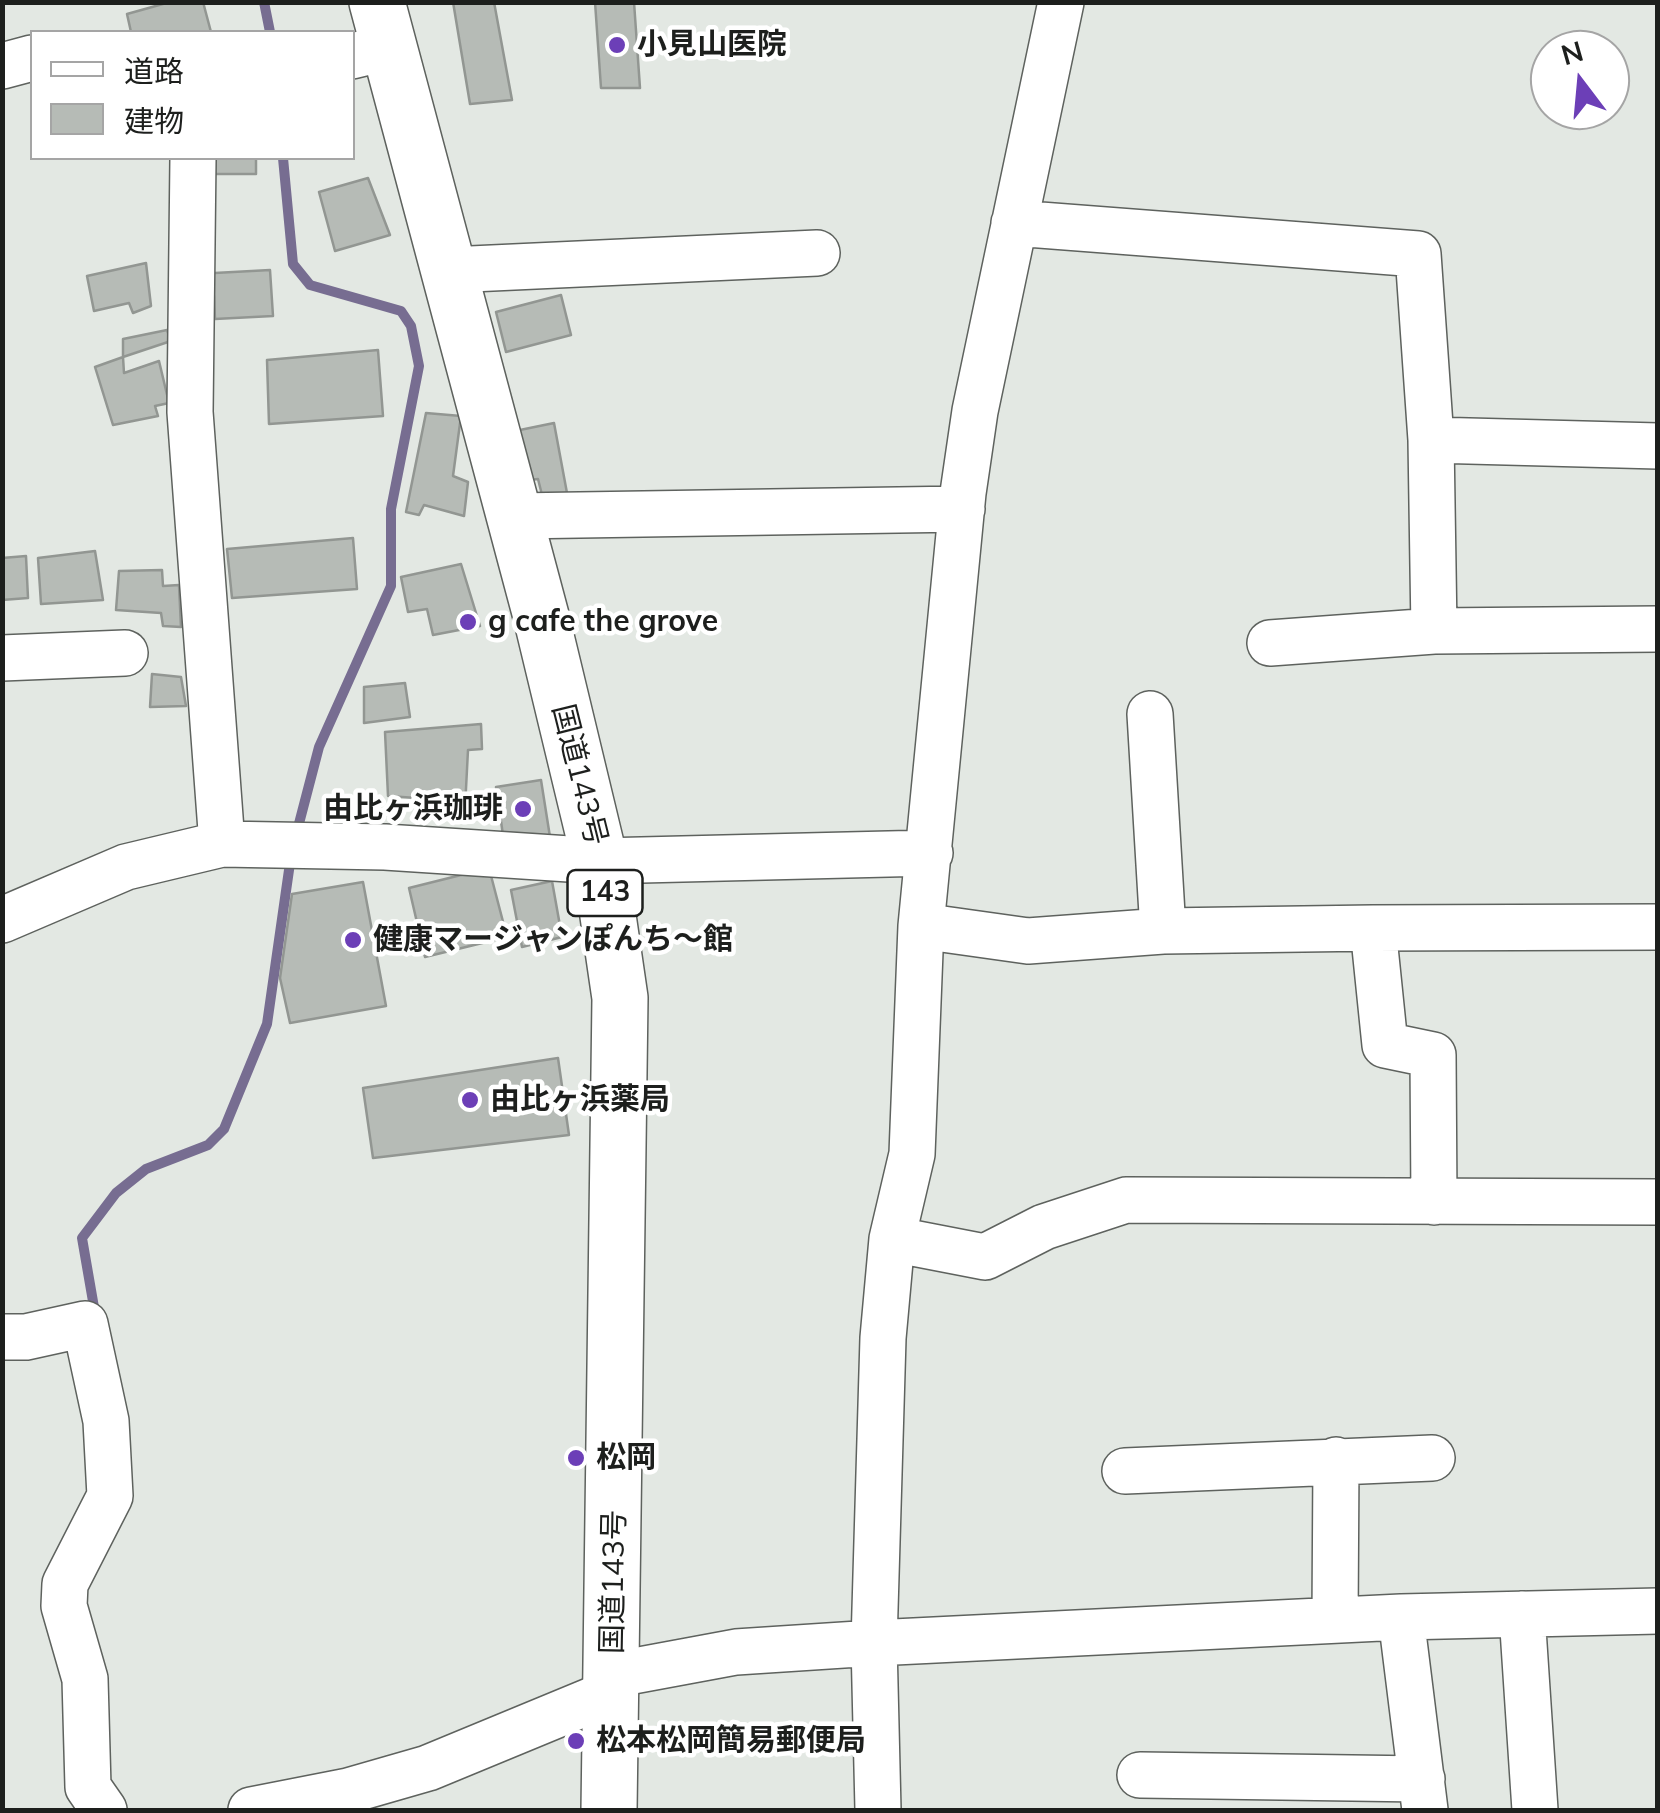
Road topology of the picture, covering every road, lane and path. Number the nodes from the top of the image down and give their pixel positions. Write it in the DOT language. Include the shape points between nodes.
graph roads {
  1 [pos="1061,2"];
  2 [pos="373,35"];
  3 [pos="30,59"];
  4 [pos="2,66"];
  5 [pos="193,160"];
  6 [pos="1014,224"];
  7 [pos="817,253"];
  8 [pos="449,270"];
  9 [pos="1431,440"];
  10 [pos="1658,446"];
  11 [pos="962,509"];
  12 [pos="516,516"];
  13 [pos="1658,629"];
  14 [pos="1434,631"];
  15 [pos="1270,643"];
  16 [pos="125,653"];
  17 [pos="2,658"];
  18 [pos="1150,714"];
  19 [pos="222,844"];
  20 [pos="930,853"];
  21 [pos="600,861"];
  22 [pos="2,920"];
  23 [pos="922,926"];
  24 [pos="1658,927"];
  25 [pos="1373,928"];
  26 [pos="1162,931"];
  27 [pos="1434,1202"];
  28 [pos="1658,1202"];
  29 [pos="892,1239"];
  30 [pos="2,1337"];
  31 [pos="1432,1458"];
  32 [pos="1336,1460"];
  33 [pos="1125,1471"];
  34 [pos="1658,1611"];
  35 [pos="1522,1614"];
  36 [pos="1401,1617"];
  37 [pos="1334,1620"];
  38 [pos="874,1643"];
  39 [pos="612,1684"];
  40 [pos="1140,1775"];
  41 [pos="1423,1795"];
  42 [pos="95,1798"];
  43 [pos="251,1810"];
  44 [pos="609,1810"];
  45 [pos="878,1810"];
  46 [pos="1535,1810"];
  1 -- 6 [label="street"];
  2 -- 8 [label="highway, 国道143号 / 143"];
  3 -- 4 [label="street"];
  5 -- 19 [label="street" via="190,412"];
  6 -- 9 [label="street" via="1418,254"];
  6 -- 11 [label="street"];
  7 -- 8 [label="street"];
  8 -- 12 [label="highway, 国道143号 / 143"];
  9 -- 10 [label="street"];
  9 -- 14 [label="street"];
  11 -- 12 [label="street"];
  11 -- 20 [label="street"];
  12 -- 21 [label="highway, 国道143号 / 143"];
  13 -- 14 [label="street"];
  14 -- 15 [label="street"];
  16 -- 17 [label="street"];
  18 -- 26 [label="street"];
  19 -- 21 [label="street"];
  19 -- 22 [label="street" via="126,867"];
  20 -- 21 [label="street"];
  20 -- 23 [label="street"];
  21 -- 39 [label="highway, 国道143号 / 143" via="620,998"];
  23 -- 26 [label="street" via="1028,941"];
  23 -- 29 [label="street" via="912,1154"];
  24 -- 25 [label="street"];
  25 -- 26 [label="street"];
  25 -- 27 [label="street" via="1385,1045 1433,1054"];
  27 -- 28 [label="street"];
  27 -- 29 [label="street" via="1126,1200 1044,1227 985,1257"];
  29 -- 38 [label="street"];
  30 -- 42 [label="street" via="85,1324 106,1420 110,1496 64,1584 84,1679"];
  31 -- 32 [label="street"];
  32 -- 33 [label="street"];
  32 -- 37 [label="street"];
  34 -- 35 [label="street"];
  35 -- 36 [label="street"];
  35 -- 46 [label="street"];
  36 -- 37 [label="street"];
  36 -- 41 [label="street"];
  37 -- 38 [label="street"];
  38 -- 39 [label="street" via="736,1652"];
  38 -- 45 [label="street"];
  39 -- 43 [label="street" via="428,1768"];
  39 -- 44 [label="highway, 国道143号 / 143"];
  40 -- 41 [label="street"];
}
